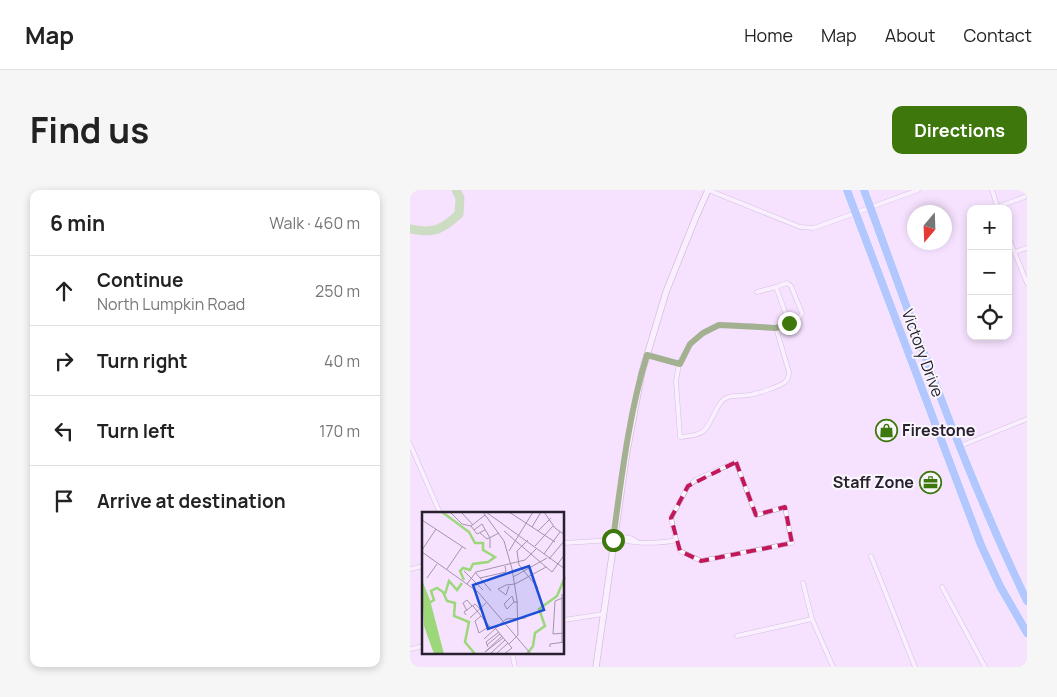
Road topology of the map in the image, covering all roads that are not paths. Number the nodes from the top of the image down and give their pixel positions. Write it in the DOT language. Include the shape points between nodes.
graph roads {
  1 [pos="708,190"];
  2 [pos="847,190"];
  3 [pos="864,190"];
  4 [pos="918,190"];
  5 [pos="992,190"];
  6 [pos="1027,196"];
  7 [pos="996,205"];
  8 [pos="1004,205"];
  9 [pos="870,207"];
  10 [pos="856,212"];
  11 [pos="1012,245"];
  12 [pos="1027,248"];
  13 [pos="1015,252"];
  14 [pos="1027,283"];
  15 [pos="776,287"];
  16 [pos="757,292"];
  17 [pos="789,323"];
  18 [pos="776,328"];
  19 [pos="647,355"];
  20 [pos="680,364"];
  21 [pos="1027,419"];
  22 [pos="410,444"];
  23 [pos="958,447"];
  24 [pos="944,452"];
  25 [pos="440,512"];
  26 [pos="613,539"];
  27 [pos="676,540"];
  28 [pos="565,543"];
  29 [pos="871,556"];
  30 [pos="803,583"];
  31 [pos="942,587"];
  32 [pos="1027,601"];
  33 [pos="603,614"];
  34 [pos="812,619"];
  35 [pos="565,620"];
  36 [pos="1027,633"];
  37 [pos="737,636"];
  38 [pos="512,654"];
  39 [pos="515,667"];
  40 [pos="596,667"];
  41 [pos="833,667"];
  42 [pos="915,667"];
  43 [pos="985,667"];
  1 -- 10 [label="street" via="800,227 814,228"];
  1 -- 19 [label="street" via="666,292"];
  2 -- 10 [label="highway, Victory Drive"];
  3 -- 9 [label="highway, Victory Drive"];
  4 -- 9 [label="street"];
  5 -- 7 [label="street"];
  6 -- 8 [label="street"];
  9 -- 10 [label="street"];
  9 -- 23 [label="highway, Victory Drive"];
  10 -- 24 [label="highway, Victory Drive"];
  11 -- 13 [label="street"];
  12 -- 13 [label="street"];
  13 -- 14 [label="street"];
  15 -- 16 [label="street"];
  15 -- 17 [label="street"];
  15 -- 17 [label="street" via="787,283 791,286 802,313 799,319"];
  17 -- 18 [label="street"];
  18 -- 20 [label="street" via="719,325 690,344"];
  18 -- 20 [label="street" via="789,372 786,381 747,396 726,398 706,429 696,436 680,437 676,381"];
  19 -- 20 [label="street"];
  19 -- 26 [label="street" via="628,442"];
  21 -- 23 [label="street"];
  22 -- 25 [label="street"];
  23 -- 24 [label="highway"];
  23 -- 32 [label="highway, Victory Drive"];
  24 -- 36 [label="highway, Victory Drive" via="981,545"];
  26 -- 27 [label="street" via="653,543"];
  26 -- 28 [label="street"];
  26 -- 33 [label="street"];
  27 -- 27 [label="street" via="680,551 701,561 792,542 785,507 756,515 736,462 688,486 671,518"];
  29 -- 42 [label="street"];
  30 -- 34 [label="street"];
  31 -- 43 [label="street"];
  33 -- 35 [label="street"];
  33 -- 40 [label="street"];
  34 -- 37 [label="street"];
  34 -- 41 [label="street"];
  38 -- 39 [label="street"];
}
